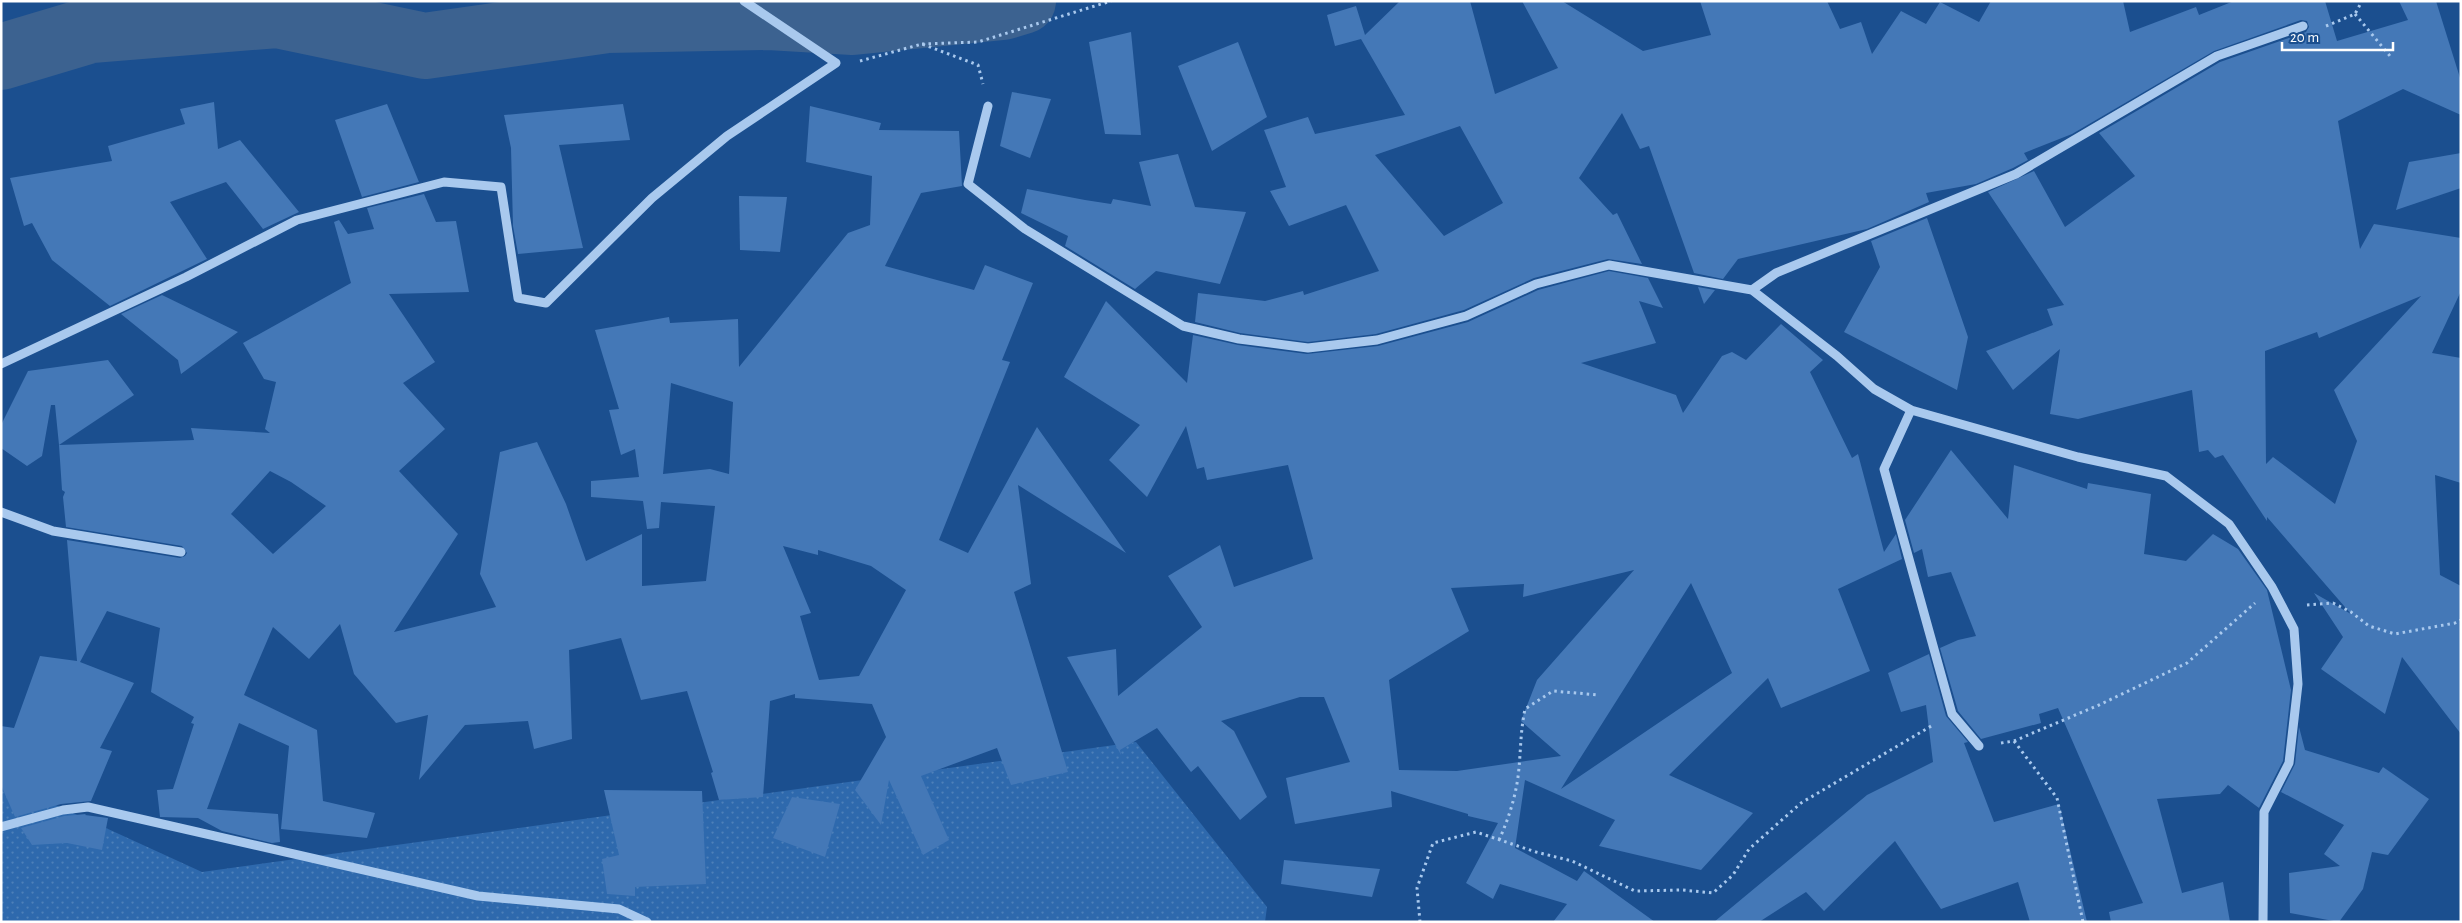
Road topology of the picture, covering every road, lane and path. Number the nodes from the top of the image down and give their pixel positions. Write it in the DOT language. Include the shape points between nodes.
graph roads {
  1 [pos="744,1"];
  2 [pos="1111,1"];
  3 [pos="2362,1"];
  4 [pos="2355,14"];
  5 [pos="2303,26"];
  6 [pos="922,44"];
  7 [pos="2390,56"];
  8 [pos="836,62"];
  9 [pos="988,106"];
  10 [pos="1752,290"];
  11 [pos="1,364"];
  12 [pos="1911,410"];
  13 [pos="1,512"];
  14 [pos="182,552"];
  15 [pos="2272,587"];
  16 [pos="2282,605"];
  17 [pos="2461,620"];
  18 [pos="1599,695"];
  19 [pos="1952,714"];
  20 [pos="2014,741"];
  21 [pos="1980,746"];
  22 [pos="1,827"];
  23 [pos="1499,840"];
  24 [pos="647,922"];
  25 [pos="1420,922"];
  26 [pos="2083,922"];
  27 [pos="2263,922"];
  1 -- 8 [label="street"];
  2 -- 6 [label="path" via="978,42"];
  3 -- 4 [label="path"];
  4 -- 5 [label="path" via="2325,26"];
  4 -- 7 [label="path"];
  5 -- 10 [label="street" via="2217,56 2016,174 1776,274"];
  6 -- 8 [label="path" via="856,62"];
  6 -- 9 [label="path" via="978,64"];
  8 -- 11 [label="street" via="727,136 652,198 546,303 518,298 501,187 444,182 297,220 186,277"];
  9 -- 10 [label="street" via="968,184 1025,229 1183,326 1239,339 1308,348 1377,340 1466,316 1536,284 1609,265"];
  10 -- 12 [label="street" via="1874,389"];
  12 -- 15 [label="street" via="2078,457 2166,476 2229,524"];
  12 -- 19 [label="street" via="1884,470"];
  13 -- 14 [label="street" via="53,531"];
  15 -- 16 [label="street"];
  15 -- 20 [label="path" via="2188,663"];
  16 -- 17 [label="path" via="2333,603 2369,626 2395,634"];
  16 -- 27 [label="street" via="2294,629 2298,684 2289,763 2264,812"];
  18 -- 23 [label="path" via="1553,691 1525,708 1518,778 1510,816"];
  19 -- 21 [label="street"];
  19 -- 23 [label="path" via="1801,803 1749,849 1733,875 1714,893 1635,891 1572,861"];
  20 -- 21 [label="path"];
  20 -- 26 [label="path" via="2057,798"];
  22 -- 24 [label="street" via="63,810 88,807 478,896 619,909"];
  23 -- 25 [label="path" via="1476,832 1434,843 1416,888"];
}
